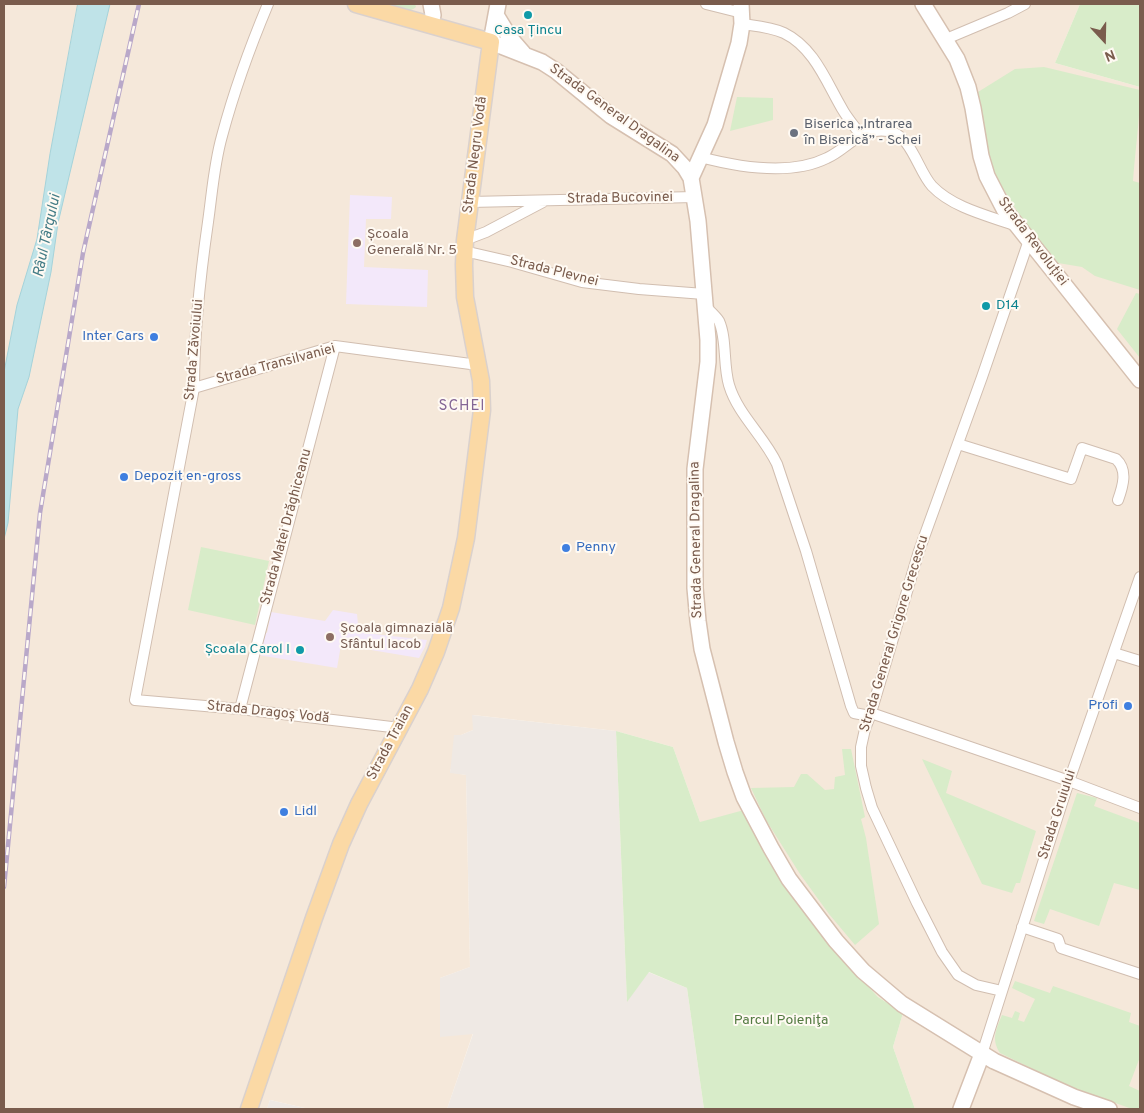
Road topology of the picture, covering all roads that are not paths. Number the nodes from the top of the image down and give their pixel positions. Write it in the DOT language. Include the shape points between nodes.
graph roads {
  1 [pos="268,4"];
  2 [pos="356,4"];
  3 [pos="431,4"];
  4 [pos="706,4"];
  5 [pos="924,4"];
  6 [pos="1026,4"];
  7 [pos="497,9"];
  8 [pos="742,13"];
  9 [pos="431,25"];
  10 [pos="459,32"];
  11 [pos="946,39"];
  12 [pos="491,42"];
  13 [pos="526,55"];
  14 [pos="486,68"];
  15 [pos="860,134"];
  16 [pos="700,157"];
  17 [pos="691,178"];
  18 [pos="695,198"];
  19 [pos="546,200"];
  20 [pos="470,202"];
  21 [pos="1018,227"];
  22 [pos="1029,240"];
  23 [pos="465,245"];
  24 [pos="705,300"];
  25 [pos="335,346"];
  26 [pos="478,365"];
  27 [pos="1140,380"];
  28 [pos="194,388"];
  29 [pos="958,444"];
  30 [pos="1118,500"];
  31 [pos="1140,578"];
  32 [pos="1114,653"];
  33 [pos="1140,661"];
  34 [pos="135,700"];
  35 [pos="240,709"];
  36 [pos="870,715"];
  37 [pos="400,728"];
  38 [pos="1069,782"];
  39 [pos="1140,808"];
  40 [pos="1022,927"];
  41 [pos="1140,974"];
  42 [pos="1002,991"];
  43 [pos="982,1054"];
  44 [pos="250,1109"];
  45 [pos="961,1109"];
  46 [pos="1109,1109"];
  1 -- 28 [label="street, Strada Zăvoiului" via="240,75 214,175 202,266"];
  2 -- 9 [label="main road"];
  3 -- 9 [label="main road"];
  4 -- 8 [label="street"];
  5 -- 11 [label="main road, Strada Revoluției"];
  6 -- 11 [label="street"];
  7 -- 12 [label="main road, Strada Negru Vodă"];
  7 -- 13 [label="main road" via="510,38"];
  8 -- 15 [label="street" via="798,42 811,55"];
  8 -- 16 [label="main road" via="739,42 715,124"];
  9 -- 10 [label="main road"];
  10 -- 12 [label="main road"];
  10 -- 14 [label="main road" via="470,41"];
  11 -- 21 [label="main road, Strada Revoluției" via="968,87 987,176 1004,209"];
  12 -- 13 [label="main road, Strada General Dragalina"];
  12 -- 14 [label="main road, Strada Negru Vodă"];
  13 -- 14 [label="main road" via="506,56"];
  13 -- 17 [label="main road, Strada General Dragalina" via="556,71 611,116 667,150 679,160"];
  14 -- 20 [label="main road, Strada Negru Vodă"];
  15 -- 16 [label="street" via="828,158 800,166 762,168"];
  15 -- 21 [label="street" via="889,131 903,138 932,185 948,198 965,208"];
  16 -- 17 [label="main road"];
  17 -- 18 [label="main road, Strada General Dragalina"];
  18 -- 19 [label="street, Strada Bucovinei"];
  18 -- 24 [label="main road, Strada General Dragalina"];
  19 -- 20 [label="street, Strada Bucovinei"];
  19 -- 23 [label="street, Strada Bucovinei"];
  20 -- 23 [label="main road, Strada Negru Vodă"];
  21 -- 22 [label="main road, Strada Revoluției"];
  22 -- 27 [label="main road, Strada Revoluției"];
  22 -- 29 [label="street, Strada General Grigore Grecescu"];
  23 -- 24 [label="street, Strada Plevnei" via="582,282"];
  23 -- 26 [label="main road, Strada Negru Vodă" via="465,298"];
  24 -- 36 [label="street" via="718,319 722,332 729,385 736,401 777,464 851,706 854,713"];
  24 -- 43 [label="main road, Strada General Dragalina" via="708,362 694,490 695,588 702,649 744,797 789,879 863,971 902,1004"];
  25 -- 26 [label="street, Strada Transilvaniei"];
  25 -- 28 [label="street, Strada Transilvaniei"];
  25 -- 35 [label="street, Strada Matei Drăghiceanu"];
  26 -- 37 [label="main road, Strada Traian" via="482,410 463,553 442,636"];
  28 -- 34 [label="street, Strada Zăvoiului"];
  29 -- 30 [label="street" via="1071,479 1082,448 1116,459 1125,481"];
  29 -- 36 [label="street, Strada General Grigore Grecescu" via="920,550"];
  31 -- 32 [label="street, Strada Gruiului"];
  32 -- 33 [label="street"];
  32 -- 38 [label="street, Strada Gruiului"];
  34 -- 35 [label="street, Strada Dragoș Vodă"];
  35 -- 37 [label="street, Strada Dragoș Vodă"];
  36 -- 38 [label="street"];
  36 -- 42 [label="street, Strada General Grigore Grecescu" via="861,747 866,788 872,808 917,903 942,952 958,975 976,985"];
  37 -- 44 [label="main road, Strada Traian" via="341,844"];
  38 -- 39 [label="street"];
  38 -- 40 [label="street, Strada Gruiului"];
  40 -- 41 [label="street" via="1058,939 1061,948"];
  40 -- 42 [label="street, Strada Gruiului"];
  42 -- 43 [label="street, Strada Gruiului"];
  43 -- 45 [label="main road"];
  43 -- 46 [label="main road, Strada General Dragalina" via="1074,1098"];
}
